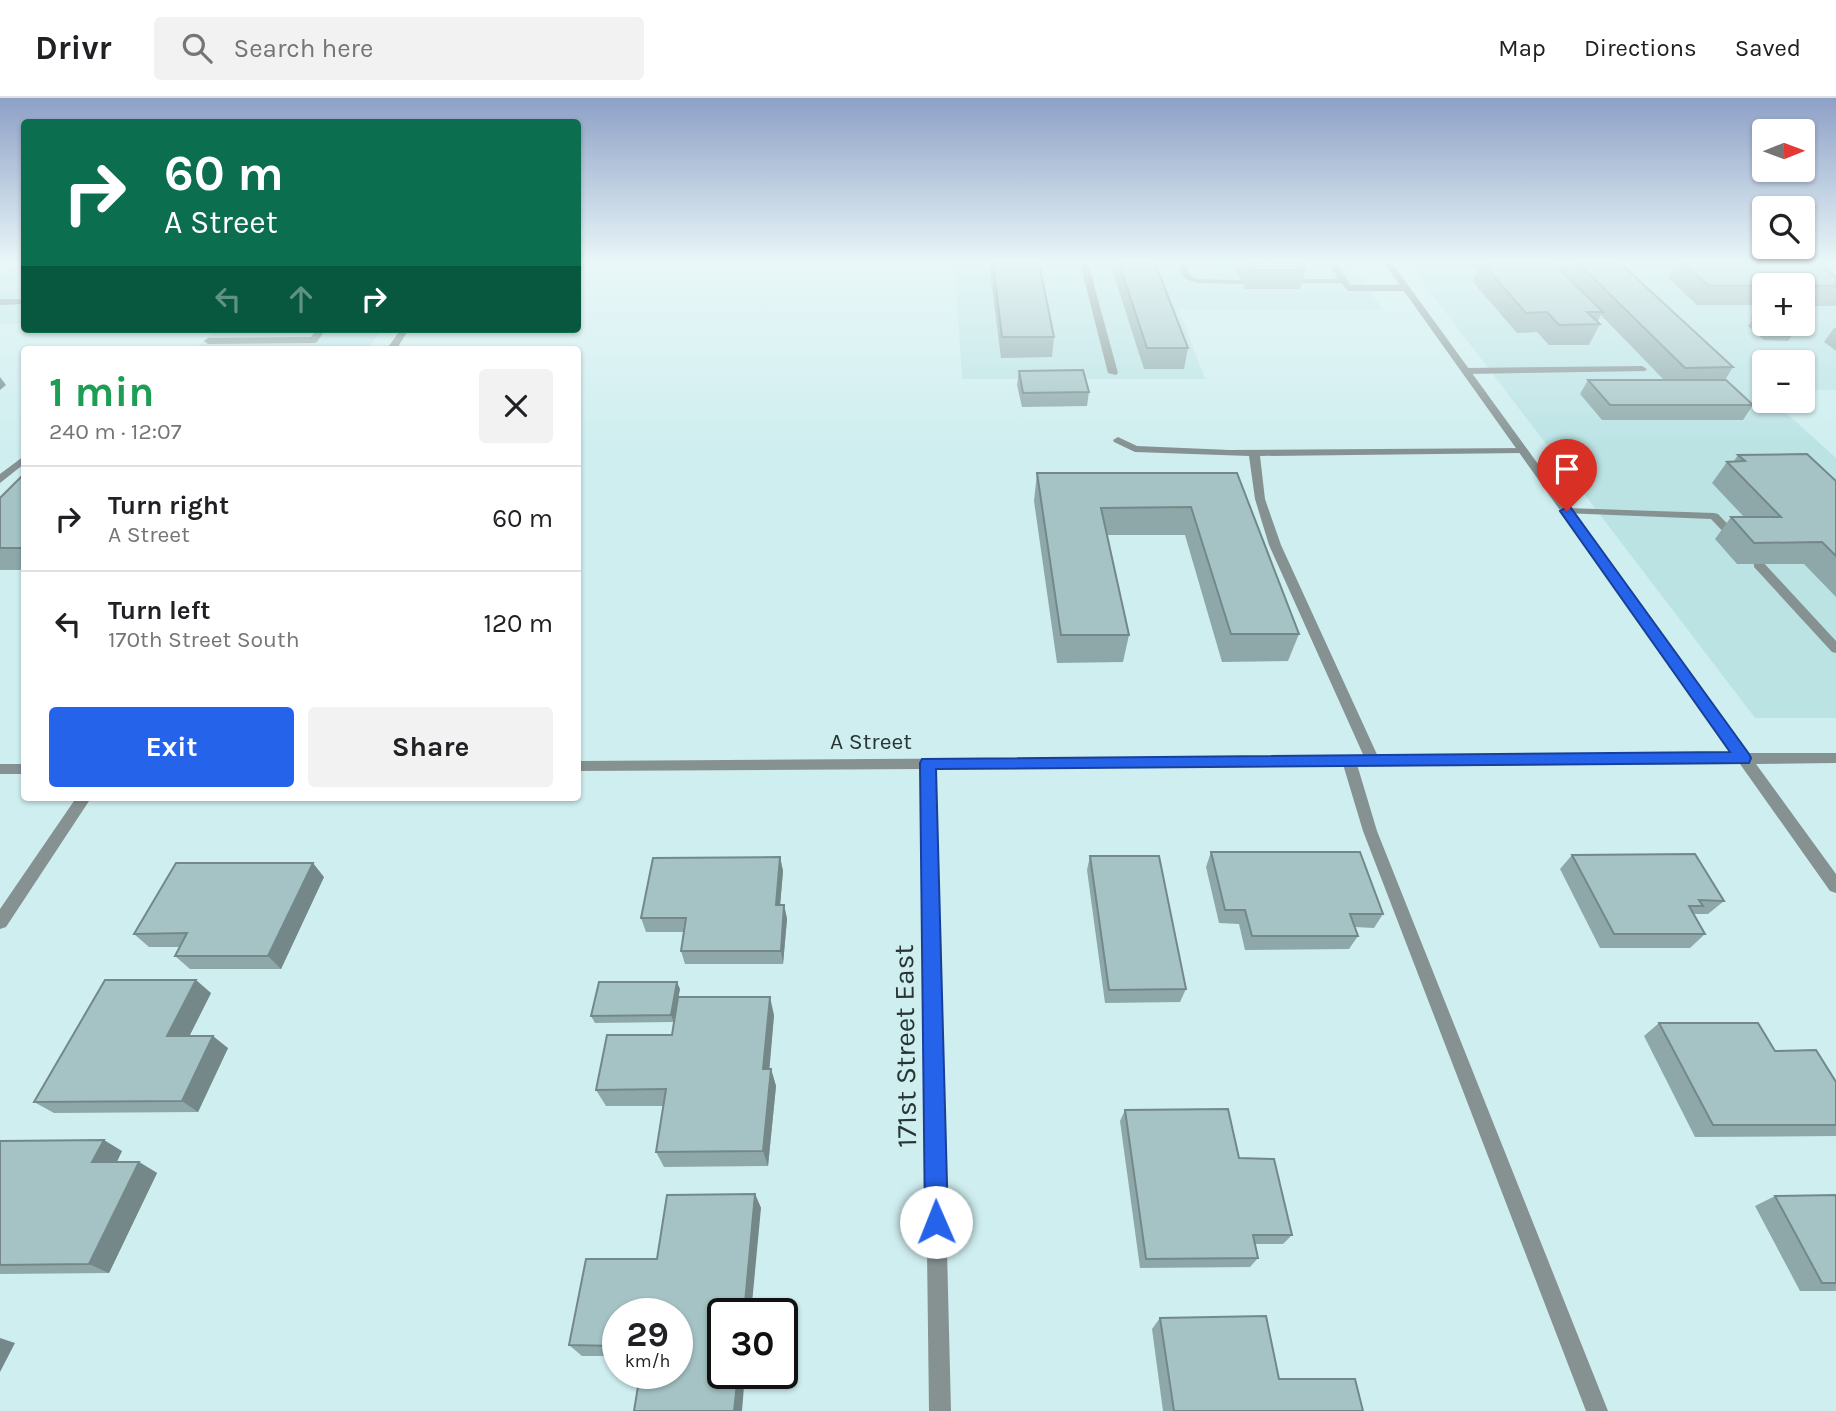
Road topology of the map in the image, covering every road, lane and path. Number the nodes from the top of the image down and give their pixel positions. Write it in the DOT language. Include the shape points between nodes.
graph roads {
  1 [pos="1100,324"];
  2 [pos="1432,324"];
  3 [pos="319,333"];
  4 [pos="208,341"];
  5 [pos="1642,369"];
  6 [pos="1466,371"];
  7 [pos="1113,373"];
  8 [pos="1118,440"];
  9 [pos="1522,450"];
  10 [pos="1254,453"];
  11 [pos="21,462"];
  12 [pos="0,480"];
  13 [pos="1567,511"];
  14 [pos="1736,539"];
  15 [pos="1758,564"];
  16 [pos="1836,649"];
  17 [pos="1743,758"];
  18 [pos="1836,758"];
  19 [pos="1349,761"];
  20 [pos="1373,761"];
  21 [pos="928,763"];
  22 [pos="581,766"];
  23 [pos="0,769"];
  24 [pos="21,769"];
  25 [pos="82,801"];
  26 [pos="1836,886"];
  27 [pos="0,922"];
  28 [pos="940,1411"];
  29 [pos="1597,1411"];
  1 -- 7 [label="street"];
  2 -- 6 [label="street"];
  3 -- 4 [label="street" via="314,340"];
  5 -- 6 [label="street"];
  6 -- 9 [label="street"];
  8 -- 10 [label="street" via="1135,449"];
  9 -- 10 [label="street"];
  9 -- 13 [label="street"];
  10 -- 20 [label="street" via="1260,499 1275,545"];
  11 -- 12 [label="street"];
  13 -- 14 [label="street" via="1714,516"];
  13 -- 17 [label="street"];
  15 -- 16 [label="street"];
  17 -- 18 [label="street, A Street"];
  17 -- 20 [label="street, A Street"];
  17 -- 26 [label="street"];
  19 -- 20 [label="street, A Street"];
  19 -- 21 [label="street, A Street"];
  19 -- 29 [label="street" via="1370,831"];
  21 -- 22 [label="street, A Street"];
  21 -- 28 [label="street, 171st Street East"];
  23 -- 24 [label="street"];
  25 -- 27 [label="street"];
}
